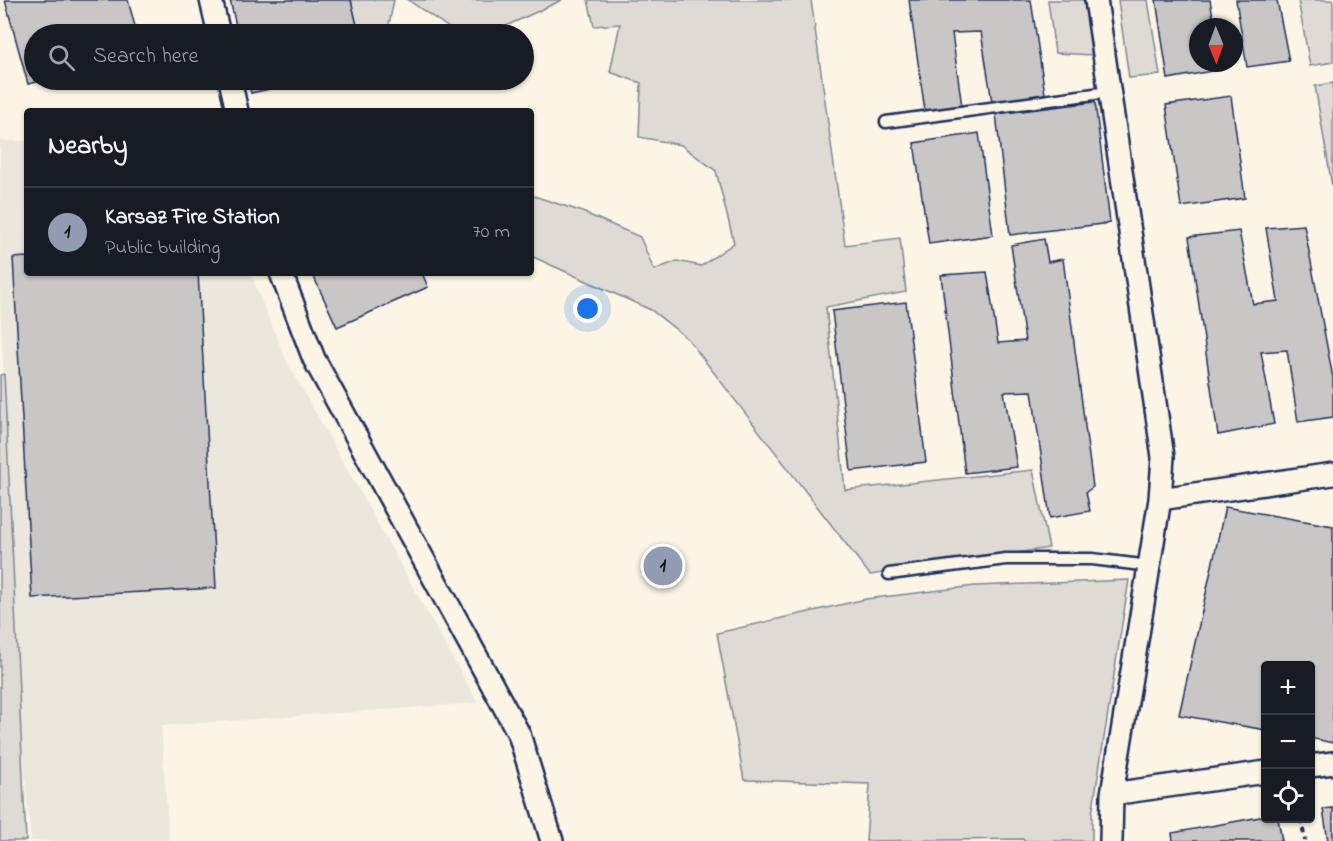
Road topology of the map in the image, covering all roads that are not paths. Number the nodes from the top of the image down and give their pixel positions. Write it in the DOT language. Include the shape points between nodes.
graph roads {
  1 [pos="211,0"];
  2 [pos="1096,0"];
  3 [pos="217,24"];
  4 [pos="232,90"];
  5 [pos="1109,92"];
  6 [pos="236,108"];
  7 [pos="886,122"];
  8 [pos="282,276"];
  9 [pos="1333,474"];
  10 [pos="1160,499"];
  11 [pos="1150,566"];
  12 [pos="889,574"];
  13 [pos="1333,763"];
  14 [pos="1315,765"];
  15 [pos="1261,773"];
  16 [pos="1112,794"];
  17 [pos="552,841"];
  18 [pos="1111,841"];
  1 -- 3 [label="street"];
  2 -- 5 [label="street"];
  4 -- 6 [label="street"];
  5 -- 7 [label="lane"];
  5 -- 10 [label="street" via="1163,458"];
  8 -- 17 [label="street" via="314,358 519,734"];
  9 -- 10 [label="street"];
  10 -- 11 [label="street"];
  11 -- 12 [label="lane" via="1092,559 1006,559"];
  11 -- 16 [label="street"];
  13 -- 14 [label="street"];
  15 -- 16 [label="street"];
  16 -- 18 [label="street"];
}
